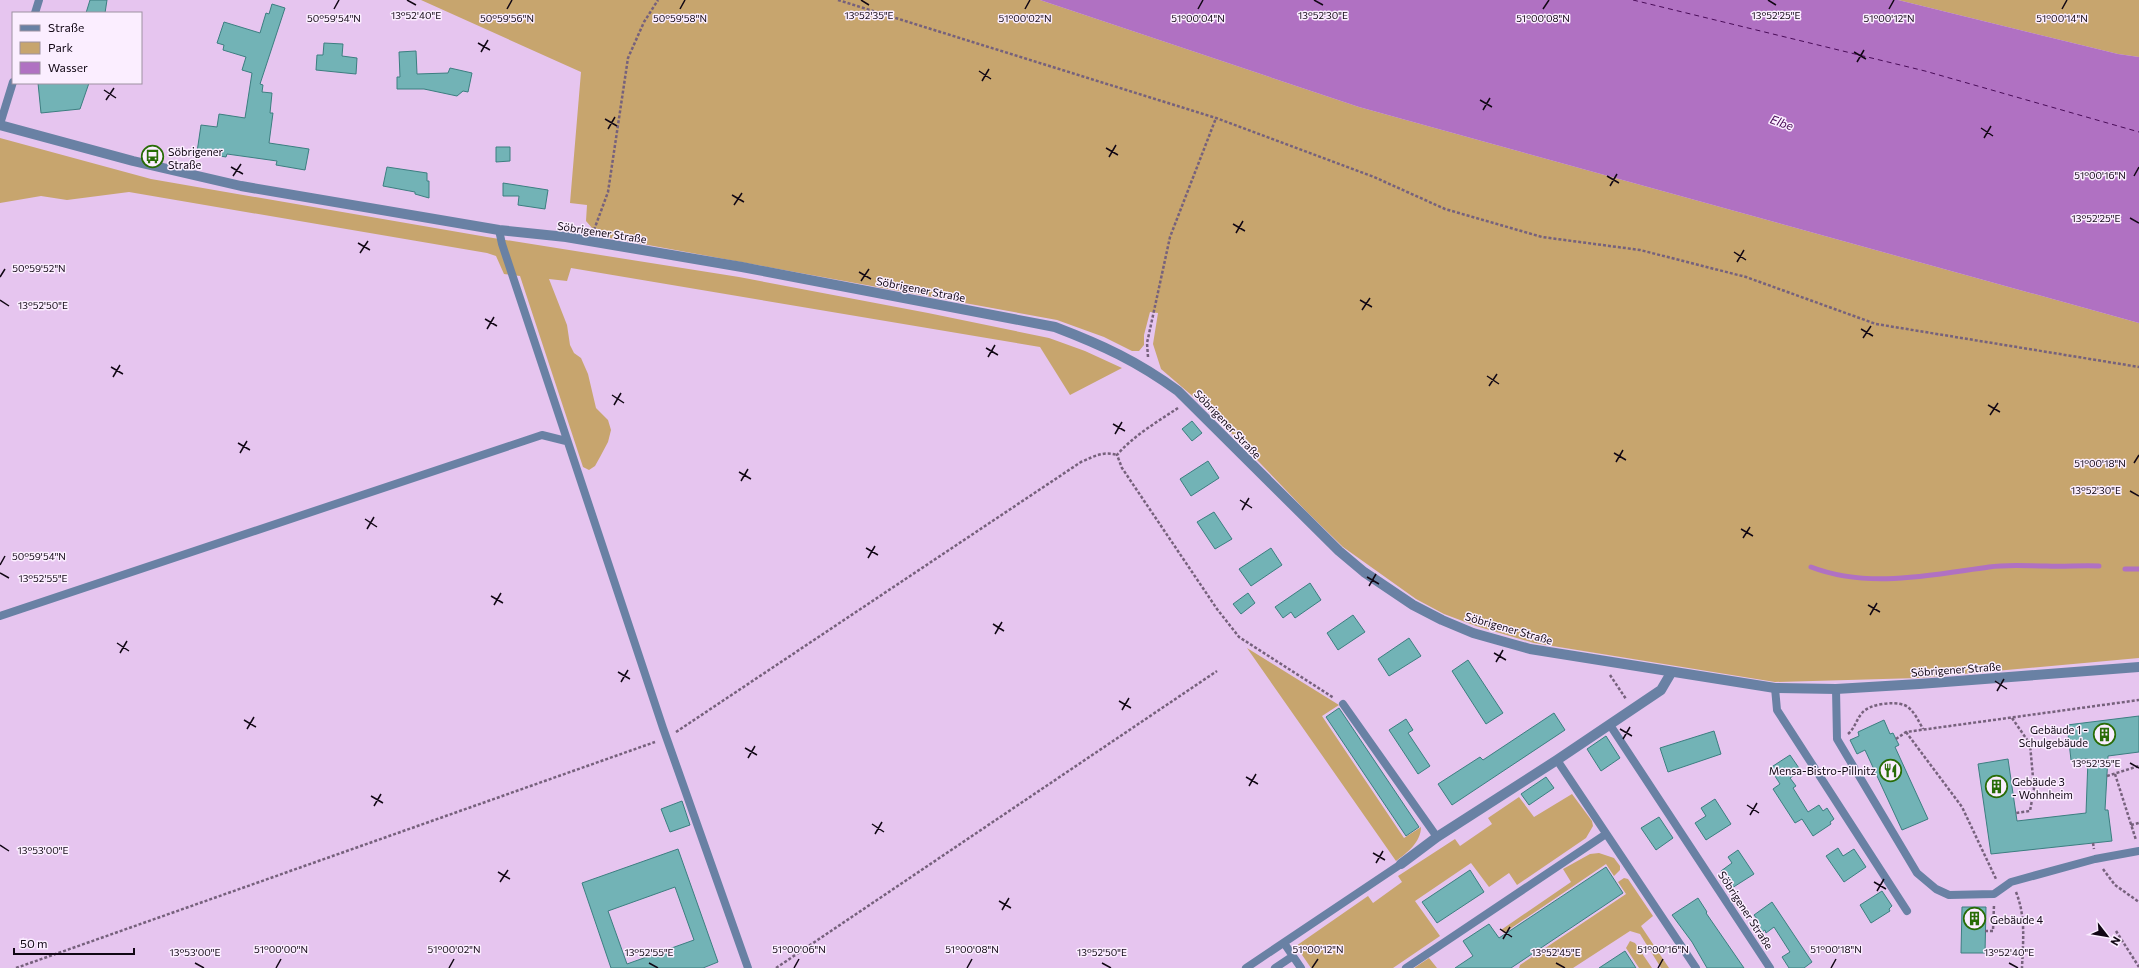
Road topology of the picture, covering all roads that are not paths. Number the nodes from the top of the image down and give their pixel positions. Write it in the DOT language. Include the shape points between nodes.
graph roads {
  1 [pos="39,0"];
  2 [pos="34,12"];
  3 [pos="12,84"];
  4 [pos="0,124"];
  5 [pos="499,230"];
  6 [pos="566,440"];
  7 [pos="0,616"];
  8 [pos="2139,667"];
  9 [pos="1671,673"];
  10 [pos="1775,688"];
  11 [pos="1836,689"];
  12 [pos="1343,704"];
  13 [pos="1610,725"];
  14 [pos="1557,760"];
  15 [pos="1606,834"];
  16 [pos="1436,837"];
  17 [pos="2138,846"];
  18 [pos="1401,864"];
  19 [pos="1907,911"];
  20 [pos="1284,943"];
  21 [pos="1293,956"];
  22 [pos="748,968"];
  23 [pos="1246,968"];
  24 [pos="1275,968"];
  25 [pos="1301,968"];
  26 [pos="1406,968"];
  27 [pos="1696,968"];
  28 [pos="1770,968"];
  1 -- 2 [label="lane"];
  3 -- 4 [label="lane"];
  4 -- 5 [label="street, Söbrigener Straße" via="125,159 241,186"];
  5 -- 6 [label="lane"];
  5 -- 9 [label="street, Söbrigener Straße" via="590,241 742,267 1055,327 1102,345 1149,370 1190,400 1255,470 1339,551 1364,572 1413,605 1473,633 1530,649"];
  6 -- 7 [label="lane" via="542,435"];
  6 -- 22 [label="lane"];
  8 -- 11 [label="street, Söbrigener Straße"];
  9 -- 10 [label="street, Söbrigener Straße"];
  9 -- 13 [label="street" via="1661,690"];
  10 -- 11 [label="street, Söbrigener Straße"];
  10 -- 19 [label="lane" via="1777,710"];
  11 -- 17 [label="lane" via="1837,739 1917,873 1936,889 1949,895 1998,892 2012,882"];
  12 -- 16 [label="lane"];
  13 -- 14 [label="street"];
  13 -- 28 [label="lane, Söbrigener Straße"];
  14 -- 15 [label="lane"];
  14 -- 16 [label="street"];
  15 -- 26 [label="lane"];
  15 -- 27 [label="lane"];
  16 -- 18 [label="street"];
  18 -- 20 [label="lane"];
  20 -- 21 [label="lane"];
  20 -- 23 [label="lane"];
  21 -- 24 [label="lane"];
  21 -- 25 [label="lane"];
}
